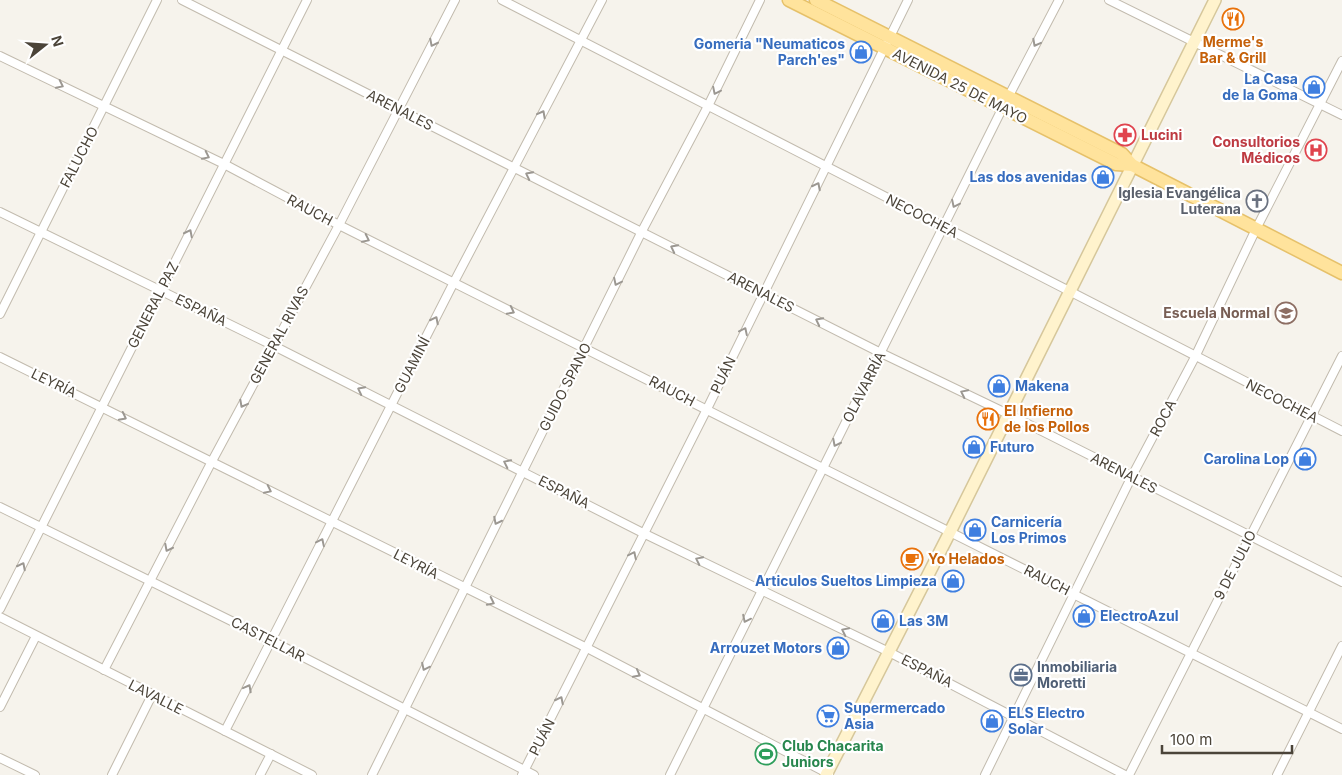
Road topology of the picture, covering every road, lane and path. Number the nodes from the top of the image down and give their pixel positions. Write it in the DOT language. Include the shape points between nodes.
graph roads {
  1 [pos="157,0"];
  2 [pos="182,0"];
  3 [pos="307,0"];
  4 [pos="455,0"];
  5 [pos="502,0"];
  6 [pos="602,0"];
  7 [pos="760,0"];
  8 [pos="790,0"];
  9 [pos="816,0"];
  10 [pos="908,0"];
  11 [pos="1059,0"];
  12 [pos="1109,0"];
  13 [pos="1214,0"];
  14 [pos="581,40"];
  15 [pos="886,42"];
  16 [pos="1193,42"];
  17 [pos="282,49"];
  18 [pos="0,56"];
  19 [pos="1342,61"];
  20 [pos="1005,102"];
  21 [pos="1321,104"];
  22 [pos="708,106"];
  23 [pos="104,107"];
  24 [pos="399,110"];
  25 [pos="1342,115"];
  26 [pos="224,164"];
  27 [pos="1132,165"];
  28 [pos="827,166"];
  29 [pos="514,167"];
  30 [pos="0,212"];
  31 [pos="339,225"];
  32 [pos="944,227"];
  33 [pos="1256,229"];
  34 [pos="642,231"];
  35 [pos="40,232"];
  36 [pos="1342,273"];
  37 [pos="454,282"];
  38 [pos="160,290"];
  39 [pos="1070,291"];
  40 [pos="763,293"];
  41 [pos="0,314"];
  42 [pos="274,346"];
  43 [pos="584,347"];
  44 [pos="881,353"];
  45 [pos="1342,356"];
  46 [pos="0,357"];
  47 [pos="1195,357"];
  48 [pos="102,406"];
  49 [pos="391,406"];
  50 [pos="707,409"];
  51 [pos="1008,414"];
  52 [pos="1313,417"];
  53 [pos="1342,431"];
  54 [pos="211,463"];
  55 [pos="823,469"];
  56 [pos="523,471"];
  57 [pos="1131,478"];
  58 [pos="0,507"];
  59 [pos="331,521"];
  60 [pos="42,527"];
  61 [pos="951,530"];
  62 [pos="643,533"];
  63 [pos="1250,535"];
  64 [pos="152,581"];
  65 [pos="1342,582"];
  66 [pos="463,588"];
  67 [pos="761,590"];
  68 [pos="1074,594"];
  69 [pos="0,610"];
  70 [pos="0,616"];
  71 [pos="36,636"];
  72 [pos="272,641"];
  73 [pos="1342,646"];
  74 [pos="587,648"];
  75 [pos="889,652"];
  76 [pos="1191,652"];
  77 [pos="104,670"];
  78 [pos="152,695"];
  79 [pos="0,706"];
  80 [pos="405,708"];
  81 [pos="702,708"];
  82 [pos="1309,712"];
  83 [pos="1014,716"];
  84 [pos="1342,729"];
  85 [pos="225,731"];
  86 [pos="271,754"];
  87 [pos="0,758"];
  88 [pos="523,773"];
  89 [pos="828,774"];
  90 [pos="35,775"];
  91 [pos="112,775"];
  92 [pos="260,775"];
  93 [pos="312,775"];
  94 [pos="372,775"];
  95 [pos="534,775"];
  96 [pos="670,775"];
  97 [pos="985,775"];
  98 [pos="1125,775"];
  99 [pos="1129,775"];
  100 [pos="1277,775"];
  1 -- 23 [label="street, FALUCHO"];
  2 -- 17 [label="street, ARENALES"];
  3 -- 17 [label="street, GENERAL PAZ"];
  4 -- 24 [label="street, GENERAL RIVAS, one-way"];
  5 -- 14 [label="street, NECOCHEA"];
  6 -- 14 [label="street, GUAMINÍ"];
  7 -- 22 [label="street, GUIDO SPANO, one-way"];
  8 -- 15 [label="main road, AVENIDA 25 DE MAYO"];
  9 -- 15 [label="main road, AVENIDA 25 DE MAYO"];
  10 -- 15 [label="street, PUÁN"];
  11 -- 20 [label="street, OLAVARRÍA, one-way"];
  12 -- 16 [label="street"];
  13 -- 16 [label="main road"];
  14 -- 22 [label="street, NECOCHEA"];
  29 -- 14 [label="street, GUAMINÍ, one-way"];
  15 -- 20 [label="main road, AVENIDA 25 DE MAYO"];
  15 -- 28 [label="street, PUÁN"];
  16 -- 21 [label="street"];
  16 -- 27 [label="main road"];
  17 -- 24 [label="street, ARENALES"];
  17 -- 26 [label="street, GENERAL PAZ"];
  18 -- 23 [label="street, RAUCH, one-way"];
  19 -- 21 [label="street, ROCA"];
  20 -- 27 [label="main road, AVENIDA 25 DE MAYO" via="1122,154"];
  20 -- 32 [label="street, OLAVARRÍA, one-way"];
  21 -- 25 [label="street"];
  21 -- 33 [label="street, ROCA"];
  22 -- 28 [label="street, NECOCHEA"];
  22 -- 34 [label="street, GUIDO SPANO"];
  23 -- 26 [label="street, RAUCH, one-way"];
  23 -- 35 [label="street, FALUCHO"];
  24 -- 29 [label="street, ARENALES"];
  24 -- 31 [label="street, GENERAL RIVAS"];
  26 -- 31 [label="street, RAUCH"];
  38 -- 26 [label="street, GENERAL PAZ, one-way"];
  27 -- 33 [label="main road, AVENIDA 25 DE MAYO"];
  27 -- 39 [label="main road"];
  28 -- 32 [label="street, NECOCHEA"];
  40 -- 28 [label="street, PUÁN, one-way"];
  34 -- 29 [label="street, ARENALES, one-way"];
  29 -- 37 [label="street, GUAMINÍ"];
  30 -- 35 [label="street, ESPAÑA"];
  31 -- 37 [label="street, RAUCH, one-way"];
  31 -- 42 [label="street, GENERAL RIVAS"];
  32 -- 39 [label="street, NECOCHEA"];
  32 -- 44 [label="street, OLAVARRÍA"];
  33 -- 36 [label="main road, AVENIDA 25 DE MAYO"];
  33 -- 47 [label="street, ROCA"];
  40 -- 34 [label="street, ARENALES, one-way"];
  34 -- 43 [label="street, GUIDO SPANO, one-way"];
  35 -- 38 [label="street, ESPAÑA"];
  35 -- 41 [label="street, FALUCHO"];
  37 -- 43 [label="street, RAUCH, one-way"];
  49 -- 37 [label="street, GUAMINÍ, one-way"];
  38 -- 42 [label="street, ESPAÑA"];
  38 -- 48 [label="street, GENERAL PAZ"];
  39 -- 47 [label="street, NECOCHEA"];
  39 -- 51 [label="main road"];
  44 -- 40 [label="street, ARENALES, one-way"];
  50 -- 40 [label="street, PUÁN, one-way"];
  49 -- 42 [label="street, ESPAÑA, one-way"];
  42 -- 54 [label="street, GENERAL RIVAS, one-way"];
  43 -- 50 [label="street, RAUCH"];
  43 -- 56 [label="street, GUIDO SPANO"];
  51 -- 44 [label="street, ARENALES, one-way"];
  44 -- 55 [label="street, OLAVARRÍA, one-way"];
  45 -- 52 [label="street, 9 DE JULIO"];
  46 -- 48 [label="street, LEYRÍA"];
  47 -- 52 [label="street, NECOCHEA"];
  47 -- 57 [label="street, ROCA"];
  48 -- 54 [label="street, LEYRÍA, one-way"];
  48 -- 60 [label="street, GENERAL PAZ"];
  56 -- 49 [label="street, ESPAÑA, one-way"];
  49 -- 59 [label="street, GUAMINÍ"];
  50 -- 55 [label="street, RAUCH"];
  50 -- 62 [label="street, PUÁN"];
  51 -- 57 [label="street, ARENALES"];
  51 -- 61 [label="main road"];
  52 -- 53 [label="street, NECOCHEA"];
  52 -- 63 [label="street, 9 DE JULIO"];
  54 -- 59 [label="street, LEYRÍA, one-way"];
  54 -- 64 [label="street, GENERAL RIVAS, one-way"];
  55 -- 61 [label="street, RAUCH"];
  55 -- 67 [label="street, OLAVARRÍA"];
  56 -- 62 [label="street, ESPAÑA"];
  56 -- 66 [label="street, GUIDO SPANO, one-way"];
  57 -- 63 [label="street, ARENALES"];
  57 -- 68 [label="street, ROCA"];
  58 -- 60 [label="street, CASTELLAR"];
  59 -- 66 [label="street, LEYRÍA"];
  72 -- 59 [label="street, GUAMINÍ, one-way"];
  60 -- 64 [label="street, CASTELLAR"];
  69 -- 60 [label="street, GENERAL PAZ, one-way"];
  61 -- 68 [label="street, RAUCH"];
  61 -- 75 [label="main road"];
  67 -- 62 [label="street, ESPAÑA, one-way"];
  74 -- 62 [label="street, PUÁN, one-way"];
  63 -- 65 [label="street, ARENALES"];
  63 -- 76 [label="street, 9 DE JULIO"];
  64 -- 72 [label="street, CASTELLAR"];
  64 -- 77 [label="street, GENERAL RIVAS"];
  66 -- 74 [label="street, LEYRÍA, one-way"];
  66 -- 80 [label="street, GUIDO SPANO, one-way"];
  75 -- 67 [label="street, ESPAÑA, one-way"];
  67 -- 81 [label="street, OLAVARRÍA, one-way"];
  68 -- 76 [label="street, RAUCH"];
  68 -- 83 [label="street, ROCA"];
  70 -- 71 [label="street, LAVALLE"];
  71 -- 77 [label="street, LAVALLE"];
  71 -- 79 [label="street"];
  72 -- 80 [label="street, CASTELLAR"];
  85 -- 72 [label="street, GUAMINÍ, one-way"];
  73 -- 82 [label="street"];
  74 -- 81 [label="street, LEYRÍA, one-way"];
  88 -- 74 [label="street, PUÁN, one-way"];
  75 -- 83 [label="street, ESPAÑA"];
  75 -- 89 [label="main road"];
  76 -- 82 [label="street, RAUCH"];
  76 -- 99 [label="street, 9 DE JULIO"];
  77 -- 78 [label="street, LAVALLE"];
  78 -- 85 [label="street, LAVALLE"];
  78 -- 91 [label="street"];
  80 -- 88 [label="street, CASTELLAR"];
  80 -- 94 [label="street, GUIDO SPANO"];
  81 -- 89 [label="street, LEYRÍA"];
  81 -- 96 [label="street, OLAVARRÍA"];
  82 -- 84 [label="street, RAUCH"];
  82 -- 100 [label="street"];
  83 -- 97 [label="street, ROCA"];
  83 -- 98 [label="street, ESPAÑA"];
  85 -- 86 [label="street, LAVALLE"];
  86 -- 92 [label="street"];
  86 -- 93 [label="street, LAVALLE"];
  87 -- 90 [label="street"];
  88 -- 95 [label="street, CASTELLAR"];
}
